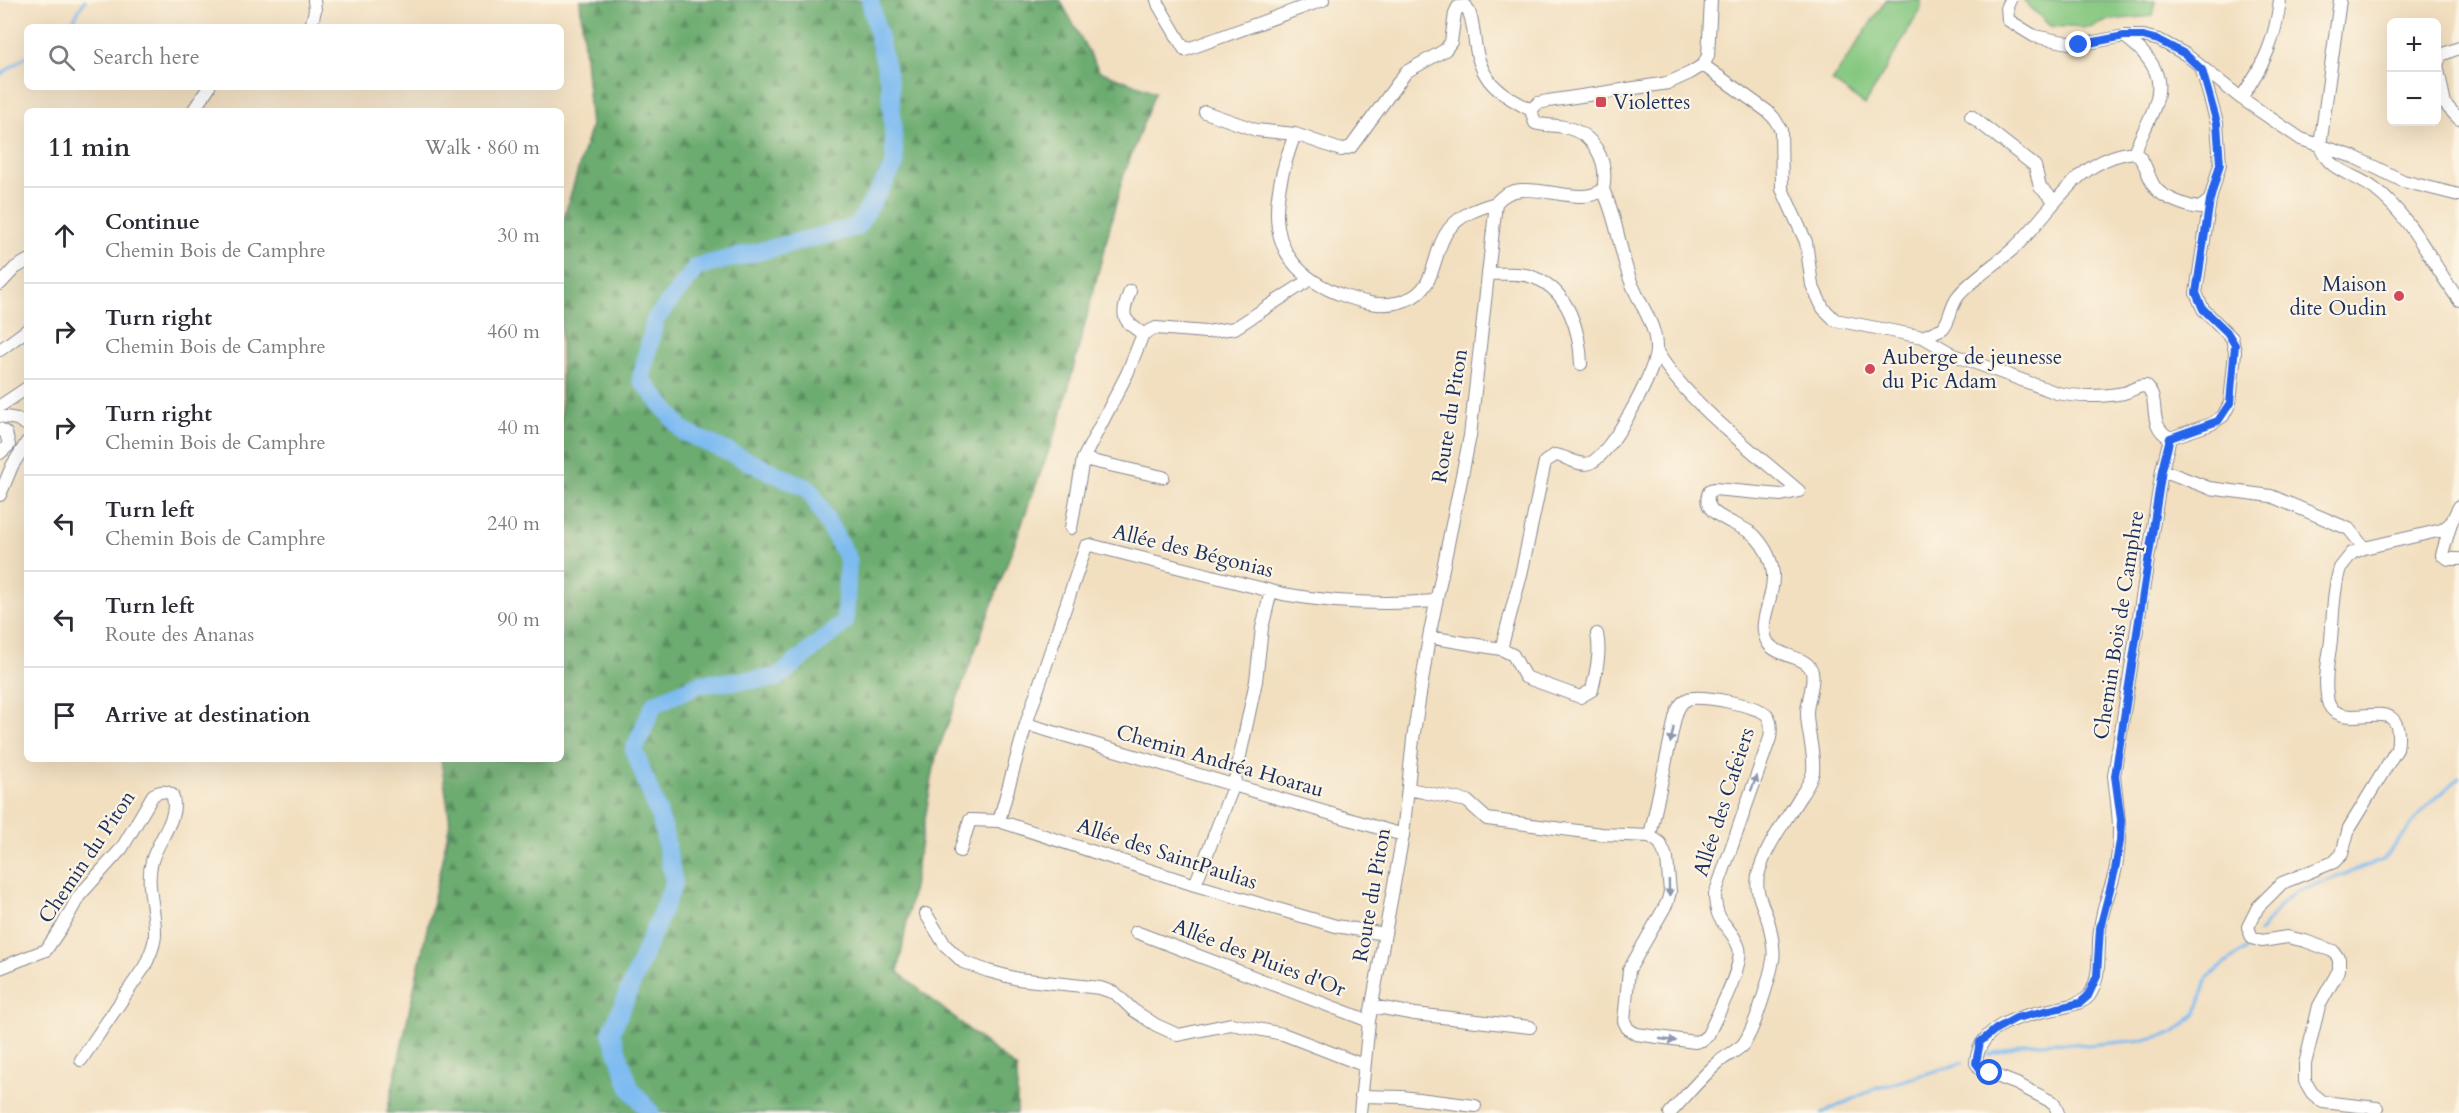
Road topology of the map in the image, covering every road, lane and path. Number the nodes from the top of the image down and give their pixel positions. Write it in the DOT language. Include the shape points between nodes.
graph roads {
  1 [pos="314,0"];
  2 [pos="1157,0"];
  3 [pos="1323,0"];
  4 [pos="1711,0"];
  5 [pos="2010,0"];
  6 [pos="2280,0"];
  7 [pos="2340,0"];
  8 [pos="312,24"];
  9 [pos="2124,36"];
  10 [pos="2459,48"];
  11 [pos="1703,65"];
  12 [pos="2202,70"];
  13 [pos="207,90"];
  14 [pos="2241,98"];
  15 [pos="195,108"];
  16 [pos="1532,110"];
  17 [pos="1205,112"];
  18 [pos="1971,116"];
  19 [pos="2459,119"];
  20 [pos="1296,134"];
  21 [pos="2320,146"];
  22 [pos="2134,152"];
  23 [pos="1603,190"];
  24 [pos="2459,195"];
  25 [pos="2210,200"];
  26 [pos="2055,201"];
  27 [pos="1497,203"];
  28 [pos="24,263"];
  29 [pos="1489,274"];
  30 [pos="1309,280"];
  31 [pos="0,284"];
  32 [pos="1130,291"];
  33 [pos="2459,300"];
  34 [pos="24,332"];
  35 [pos="1143,334"];
  36 [pos="1923,337"];
  37 [pos="0,350"];
  38 [pos="1657,352"];
  39 [pos="1581,364"];
  40 [pos="24,390"];
  41 [pos="0,406"];
  42 [pos="0,416"];
  43 [pos="24,423"];
  44 [pos="0,429"];
  45 [pos="2170,438"];
  46 [pos="24,447"];
  47 [pos="0,453"];
  48 [pos="1083,459"];
  49 [pos="2162,470"];
  50 [pos="1163,477"];
  51 [pos="0,495"];
  52 [pos="2459,507"];
  53 [pos="2451,523"];
  54 [pos="1071,528"];
  55 [pos="2364,548"];
  56 [pos="2459,559"];
  57 [pos="1271,591"];
  58 [pos="1435,601"];
  59 [pos="1597,634"];
  60 [pos="1429,637"];
  61 [pos="1501,649"];
  62 [pos="1026,724"];
  63 [pos="1234,784"];
  64 [pos="1409,789"];
  65 [pos="999,821"];
  66 [pos="1403,836"];
  67 [pos="1650,836"];
  68 [pos="960,851"];
  69 [pos="1195,885"];
  70 [pos="926,914"];
  71 [pos="1136,932"];
  72 [pos="1385,933"];
  73 [pos="0,968"];
  74 [pos="1372,1006"];
  75 [pos="1369,1021"];
  76 [pos="1530,1027"];
  77 [pos="81,1060"];
  78 [pos="1363,1065"];
  79 [pos="1361,1096"];
  80 [pos="1475,1106"];
  81 [pos="2377,1108"];
  82 [pos="1360,1113"];
  83 [pos="1670,1113"];
  84 [pos="2058,1113"];
  1 -- 8 [label="street"];
  2 -- 3 [label="street" via="1185,50"];
  4 -- 11 [label="street" via="1710,47"];
  5 -- 9 [label="street" via="2008,20 2034,36 2079,45"];
  6 -- 14 [label="street" via="2263,65"];
  7 -- 21 [label="street"];
  9 -- 12 [label="street" via="2158,40 2185,54"];
  9 -- 22 [label="street" via="2146,56 2160,82 2158,98"];
  10 -- 19 [label="street" via="2441,55 2437,65 2445,104"];
  11 -- 16 [label="street" via="1668,83 1548,101"];
  11 -- 36 [label="street" via="1767,111 1781,130 1782,189 1806,242 1812,285 1823,308 1835,320"];
  12 -- 14 [label="street"];
  12 -- 25 [label="street" via="2217,123 2220,151"];
  13 -- 15 [label="street"];
  14 -- 21 [label="street" via="2301,139"];
  16 -- 20 [label="street" via="1489,82 1478,62 1471,14 1466,6 1458,7 1455,13 1451,42 1445,50 1406,72 1351,147 1341,150"];
  16 -- 23 [label="street" via="1535,123 1563,127 1591,141 1605,169"];
  17 -- 20 [label="street" via="1256,130"];
  18 -- 26 [label="street" via="2035,166 2040,187"];
  20 -- 30 [label="street" via="1282,174 1278,225 1281,247"];
  21 -- 24 [label="street" via="2403,180"];
  21 -- 33 [label="street" via="2331,165 2375,189 2401,214"];
  22 -- 25 [label="street" via="2141,157 2157,189 2192,208 2200,208"];
  22 -- 26 [label="street" via="2102,160 2082,172"];
  23 -- 27 [label="street" via="1582,195 1514,191"];
  23 -- 38 [label="street" via="1628,276 1652,325"];
  25 -- 45 [label="street" via="2196,293 2203,309 2235,345 2230,403 2218,421"];
  26 -- 36 [label="street" via="2021,241 1958,296 1943,328"];
  27 -- 29 [label="street, Route du Piton"];
  27 -- 30 [label="street" via="1477,208 1450,227 1428,283 1406,300 1365,303"];
  28 -- 31 [label="street"];
  29 -- 39 [label="street" via="1537,278 1562,300 1578,330"];
  29 -- 58 [label="street, Route du Piton" via="1470,436"];
  30 -- 35 [label="street" via="1235,328 1206,332 1156,328"];
  32 -- 35 [label="street" via="1124,317"];
  34 -- 37 [label="street"];
  35 -- 48 [label="street"];
  36 -- 45 [label="street" via="1954,356 2057,393 2125,393 2146,386 2153,398 2155,423"];
  38 -- 61 [label="street" via="1652,372 1619,432 1596,460 1585,464 1555,455 1545,462"];
  38 -- 83 [label="street" via="1670,374 1691,396 1799,491 1781,495 1714,489 1708,494 1708,504 1712,511 1753,535 1771,561 1773,590 1764,633 1774,649 1807,664 1812,672 1807,723 1813,772 1758,877 1773,959 1752,1028 1744,1043 1719,1061"];
  40 -- 41 [label="street"];
  42 -- 43 [label="street"];
  44 -- 47 [label="street" via="6,433 9,445"];
  45 -- 49 [label="street, Chemin Bois de Camphre"];
  46 -- 51 [label="street"];
  48 -- 50 [label="street"];
  48 -- 54 [label="street"];
  49 -- 55 [label="street" via="2209,488 2271,496 2349,529"];
  49 -- 84 [label="street, Chemin Bois de Camphre" via="2115,776 2120,841 2100,928 2097,976 2088,996 2080,1003 2016,1018 1980,1042 1977,1054 1976,1063 1981,1070 2054,1103"];
  52 -- 53 [label="street"];
  53 -- 55 [label="street" via="2442,530"];
  53 -- 56 [label="street" via="2442,555"];
  55 -- 81 [label="street" via="2345,559 2338,576 2326,693 2334,712 2390,717 2399,735 2397,749 2349,828 2342,855 2334,862 2282,882 2258,907 2248,927 2252,938 2305,940 2333,951 2339,959 2339,970 2319,1006 2305,1064 2306,1081 2323,1102"];
  57 -- 58 [label="street, Allée des Bégonias" via="1324,600 1390,604"];
  57 -- 62 [label="street, Allée des Bégonias" via="1086,546"];
  57 -- 63 [label="street"];
  58 -- 60 [label="street, Route du Piton"];
  59 -- 61 [label="street" via="1599,649 1592,690 1580,697 1526,677 1514,655"];
  60 -- 61 [label="street"];
  60 -- 64 [label="street, Route du Piton"];
  62 -- 63 [label="street, Chemin Andréa Hoarau"];
  62 -- 65 [label="street, Allée des Bégonias"];
  63 -- 66 [label="street, Chemin Andréa Hoarau"];
  63 -- 69 [label="street"];
  64 -- 66 [label="street, Route du Piton"];
  64 -- 67 [label="street" via="1467,801 1487,819 1601,834"];
  65 -- 68 [label="street, Allée des SaintPaulias" via="970,820"];
  65 -- 69 [label="street, Allée des SaintPaulias"];
  66 -- 72 [label="street, Route du Piton"];
  67 -- 67 [label="street, Allée des Cafeiers, one-way" via="1660,843 1667,859 1669,898 1629,970 1624,1021 1636,1034 1695,1042 1707,1035 1738,966 1739,949 1716,914 1715,894 1766,751 1770,731 1766,713 1753,707 1698,698 1681,704"];
  69 -- 72 [label="street, Allée des SaintPaulias" via="1336,926"];
  70 -- 78 [label="street" via="945,945 963,962 980,968 1018,979 1115,993 1133,1010 1178,1035 1231,1024 1283,1034"];
  71 -- 75 [label="street, Allée des Pluies d'Or"];
  72 -- 74 [label="street, Route du Piton"];
  73 -- 77 [label="street, Chemin du Piton" via="46,950 79,896 122,848 153,795 160,791 172,795 174,810 152,861 152,950"];
  74 -- 75 [label="street, Route du Piton"];
  74 -- 76 [label="street"];
  75 -- 78 [label="street, Route du Piton"];
  78 -- 79 [label="street, Route du Piton"];
  79 -- 80 [label="street"];
  79 -- 82 [label="street, Route du Piton"];
}
